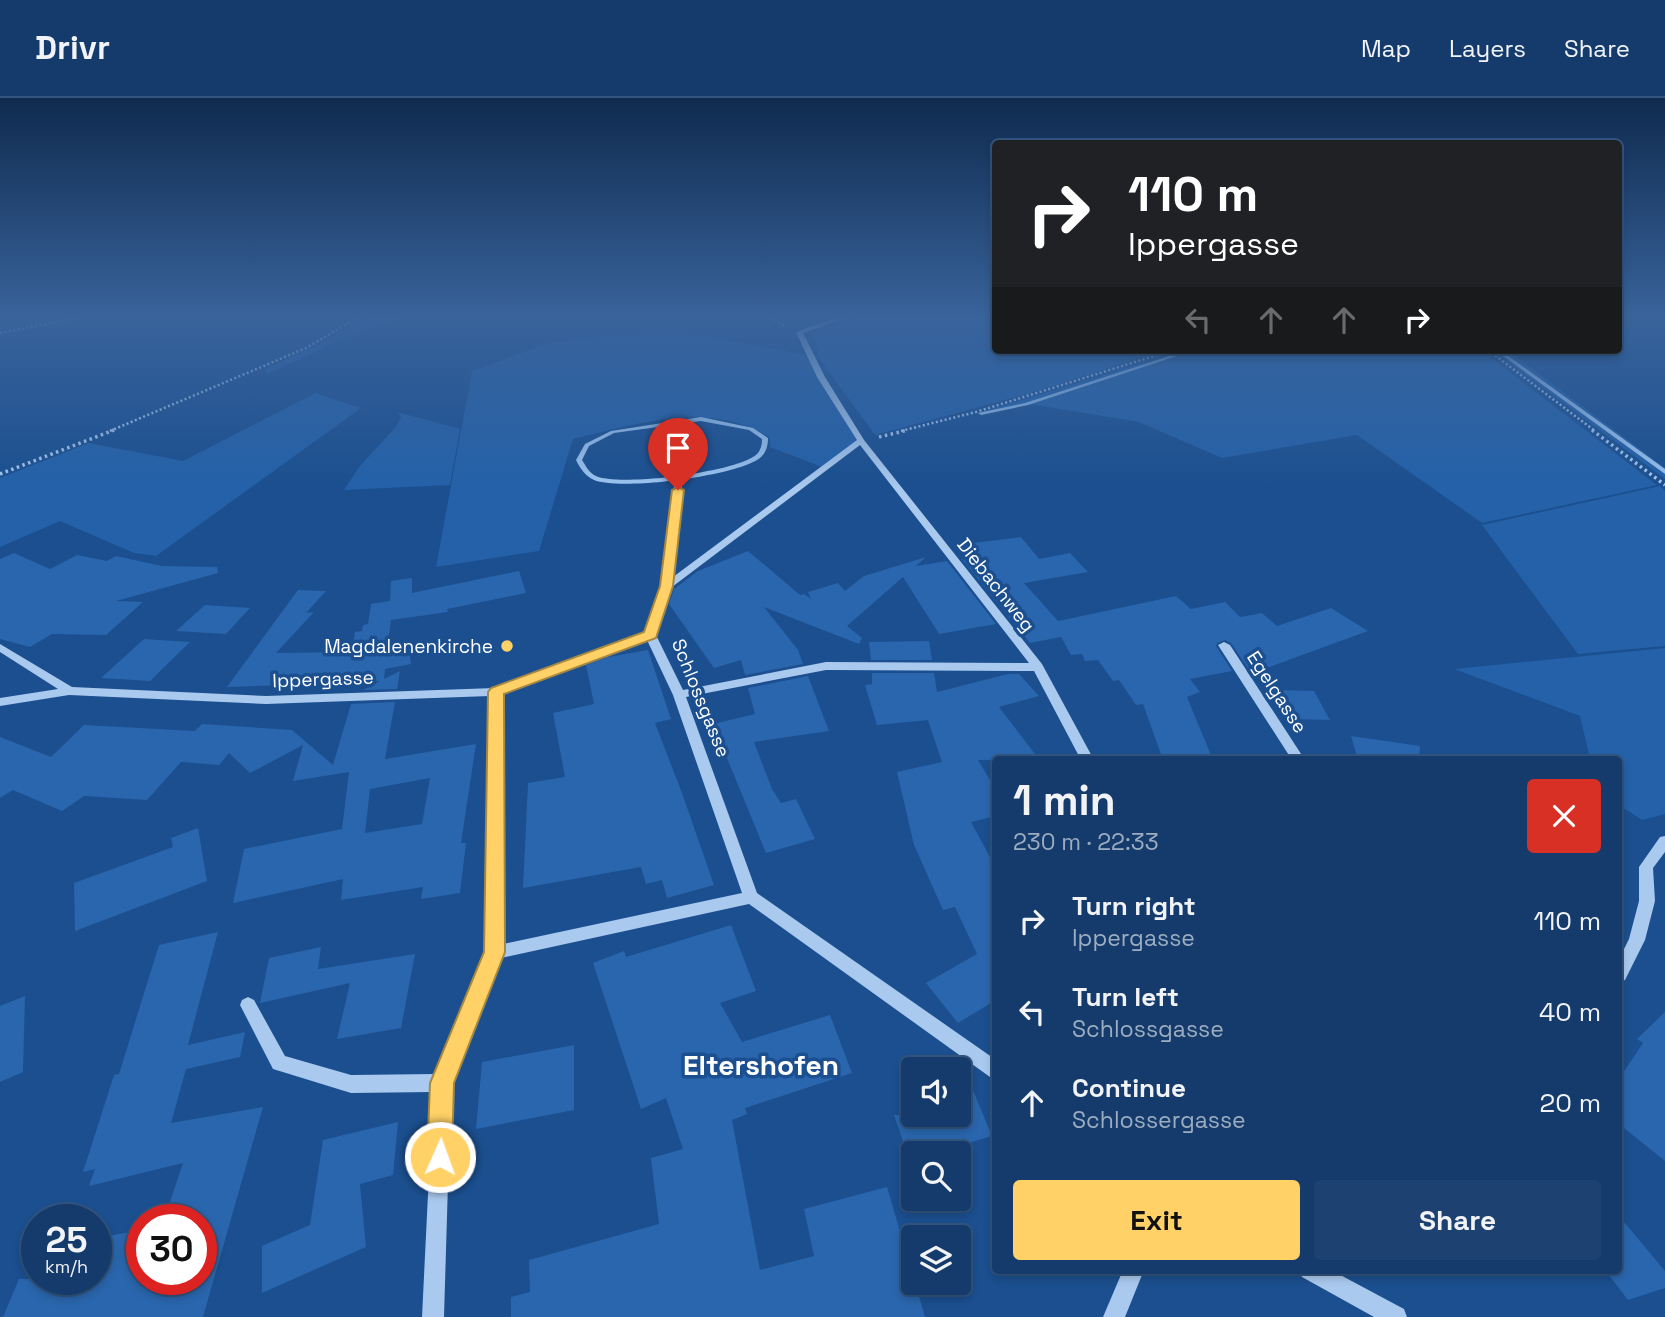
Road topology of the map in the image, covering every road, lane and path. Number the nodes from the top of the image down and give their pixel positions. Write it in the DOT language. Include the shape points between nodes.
graph roads {
  1 [pos="246,374"];
  2 [pos="819,374"];
  3 [pos="1097,374"];
  4 [pos="1519,374"];
  5 [pos="861,442"];
  6 [pos="676,471"];
  7 [pos="0,474"];
  8 [pos="1665,485"];
  9 [pos="667,586"];
  10 [pos="650,635"];
  11 [pos="1224,645"];
  12 [pos="0,647"];
  13 [pos="1038,667"];
  14 [pos="69,691"];
  15 [pos="496,692"];
  16 [pos="679,695"];
  17 [pos="0,702"];
  18 [pos="1086,756"];
  19 [pos="1296,756"];
  20 [pos="1665,841"];
  21 [pos="751,897"];
  22 [pos="495,952"];
  23 [pos="1622,969"];
  24 [pos="248,1005"];
  25 [pos="992,1068"];
  26 [pos="442,1083"];
  27 [pos="1132,1274"];
  28 [pos="1316,1274"];
  29 [pos="432,1317"];
  30 [pos="1114,1317"];
  31 [pos="1396,1317"];
  1 -- 7 [label="path"];
  2 -- 5 [label="street"];
  3 -- 5 [label="path"];
  4 -- 8 [label="path"];
  5 -- 9 [label="street"];
  5 -- 13 [label="street, Diebachweg"];
  6 -- 9 [label="street, Schlossgasse"];
  9 -- 10 [label="street, Schlossgasse"];
  10 -- 15 [label="street, Ippergasse"];
  10 -- 16 [label="street, Schlossgasse"];
  11 -- 19 [label="street, Egelgasse"];
  12 -- 14 [label="street, Ippergasse"];
  13 -- 16 [label="street" via="826,666"];
  13 -- 18 [label="street, Diebachweg"];
  14 -- 15 [label="street, Ippergasse" via="266,700"];
  14 -- 17 [label="street"];
  15 -- 22 [label="street"];
  16 -- 21 [label="street, Schlossgasse"];
  20 -- 23 [label="street" via="1646,867 1647,901 1637,940"];
  21 -- 22 [label="street"];
  21 -- 25 [label="street"];
  22 -- 26 [label="street"];
  24 -- 26 [label="street" via="279,1063 351,1084"];
  26 -- 29 [label="street"];
  27 -- 30 [label="street"];
  28 -- 31 [label="street"];
}
